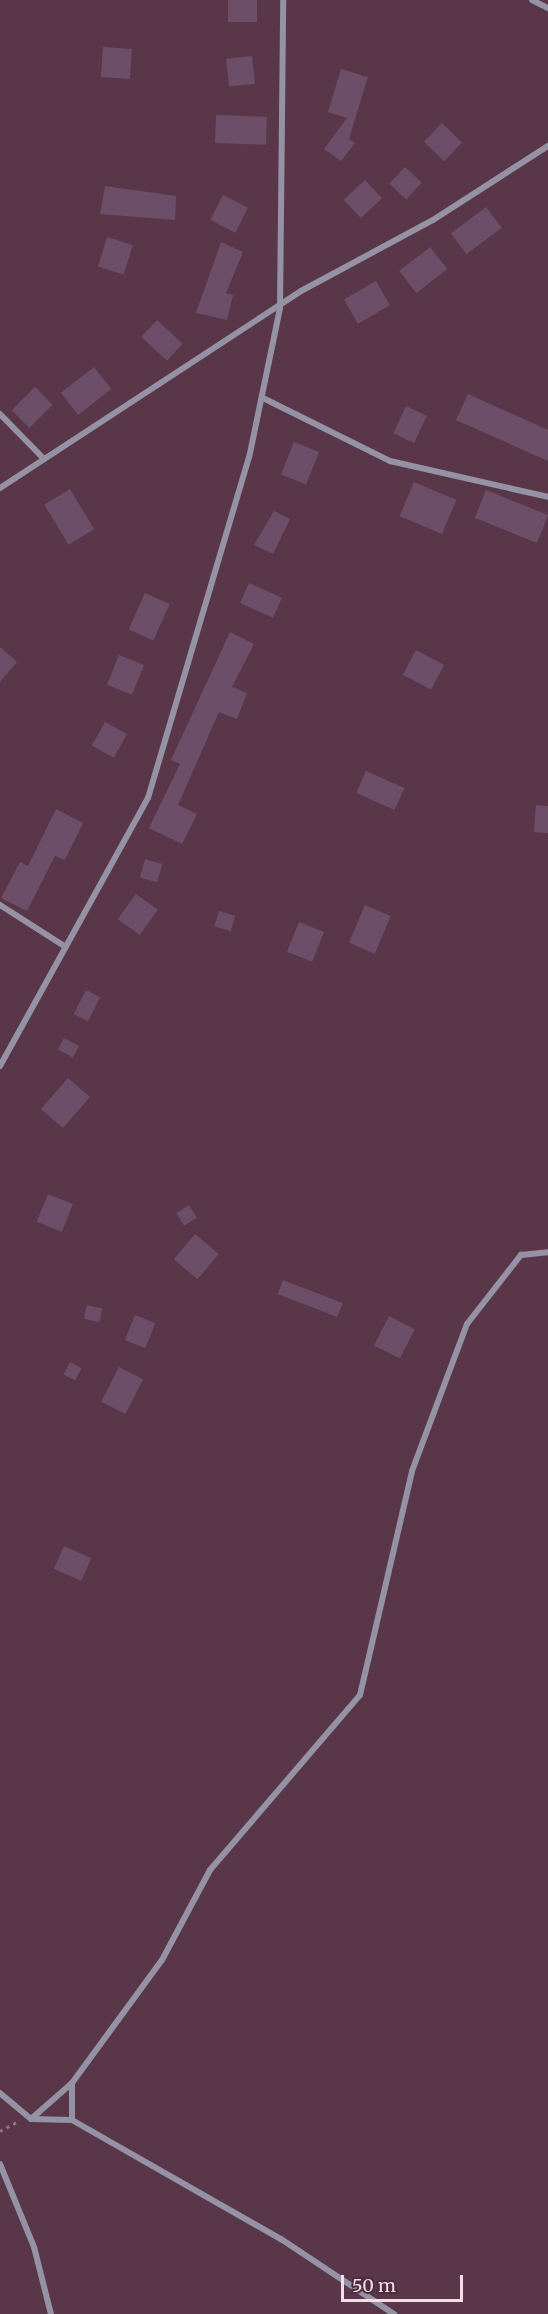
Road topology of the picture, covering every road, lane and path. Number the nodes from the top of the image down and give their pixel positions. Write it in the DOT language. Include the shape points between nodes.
graph roads {
  1 [pos="283,0"];
  2 [pos="532,0"];
  3 [pos="548,8"];
  4 [pos="548,146"];
  5 [pos="280,308"];
  6 [pos="263,398"];
  7 [pos="0,414"];
  8 [pos="44,459"];
  9 [pos="0,488"];
  10 [pos="548,497"];
  11 [pos="0,905"];
  12 [pos="66,947"];
  13 [pos="0,1066"];
  14 [pos="548,1252"];
  15 [pos="72,2082"];
  16 [pos="0,2093"];
  17 [pos="31,2119"];
  18 [pos="72,2120"];
  19 [pos="0,2131"];
  20 [pos="0,2164"];
  21 [pos="51,2314"];
  22 [pos="394,2314"];
  1 -- 5 [label="street"];
  2 -- 3 [label="street"];
  4 -- 5 [label="street"];
  5 -- 6 [label="street"];
  5 -- 8 [label="street"];
  6 -- 10 [label="street" via="390,461"];
  6 -- 12 [label="street" via="156,776"];
  7 -- 8 [label="street"];
  8 -- 9 [label="street"];
  11 -- 12 [label="street"];
  12 -- 13 [label="street"];
  14 -- 15 [label="street" via="521,1255 467,1324 412,1471 360,1695 210,1870 162,1960"];
  15 -- 17 [label="street"];
  15 -- 18 [label="street"];
  16 -- 17 [label="street"];
  17 -- 18 [label="street"];
  17 -- 19 [label="path"];
  18 -- 22 [label="street" via="273,2235"];
  20 -- 21 [label="street" via="34,2247"];
}
